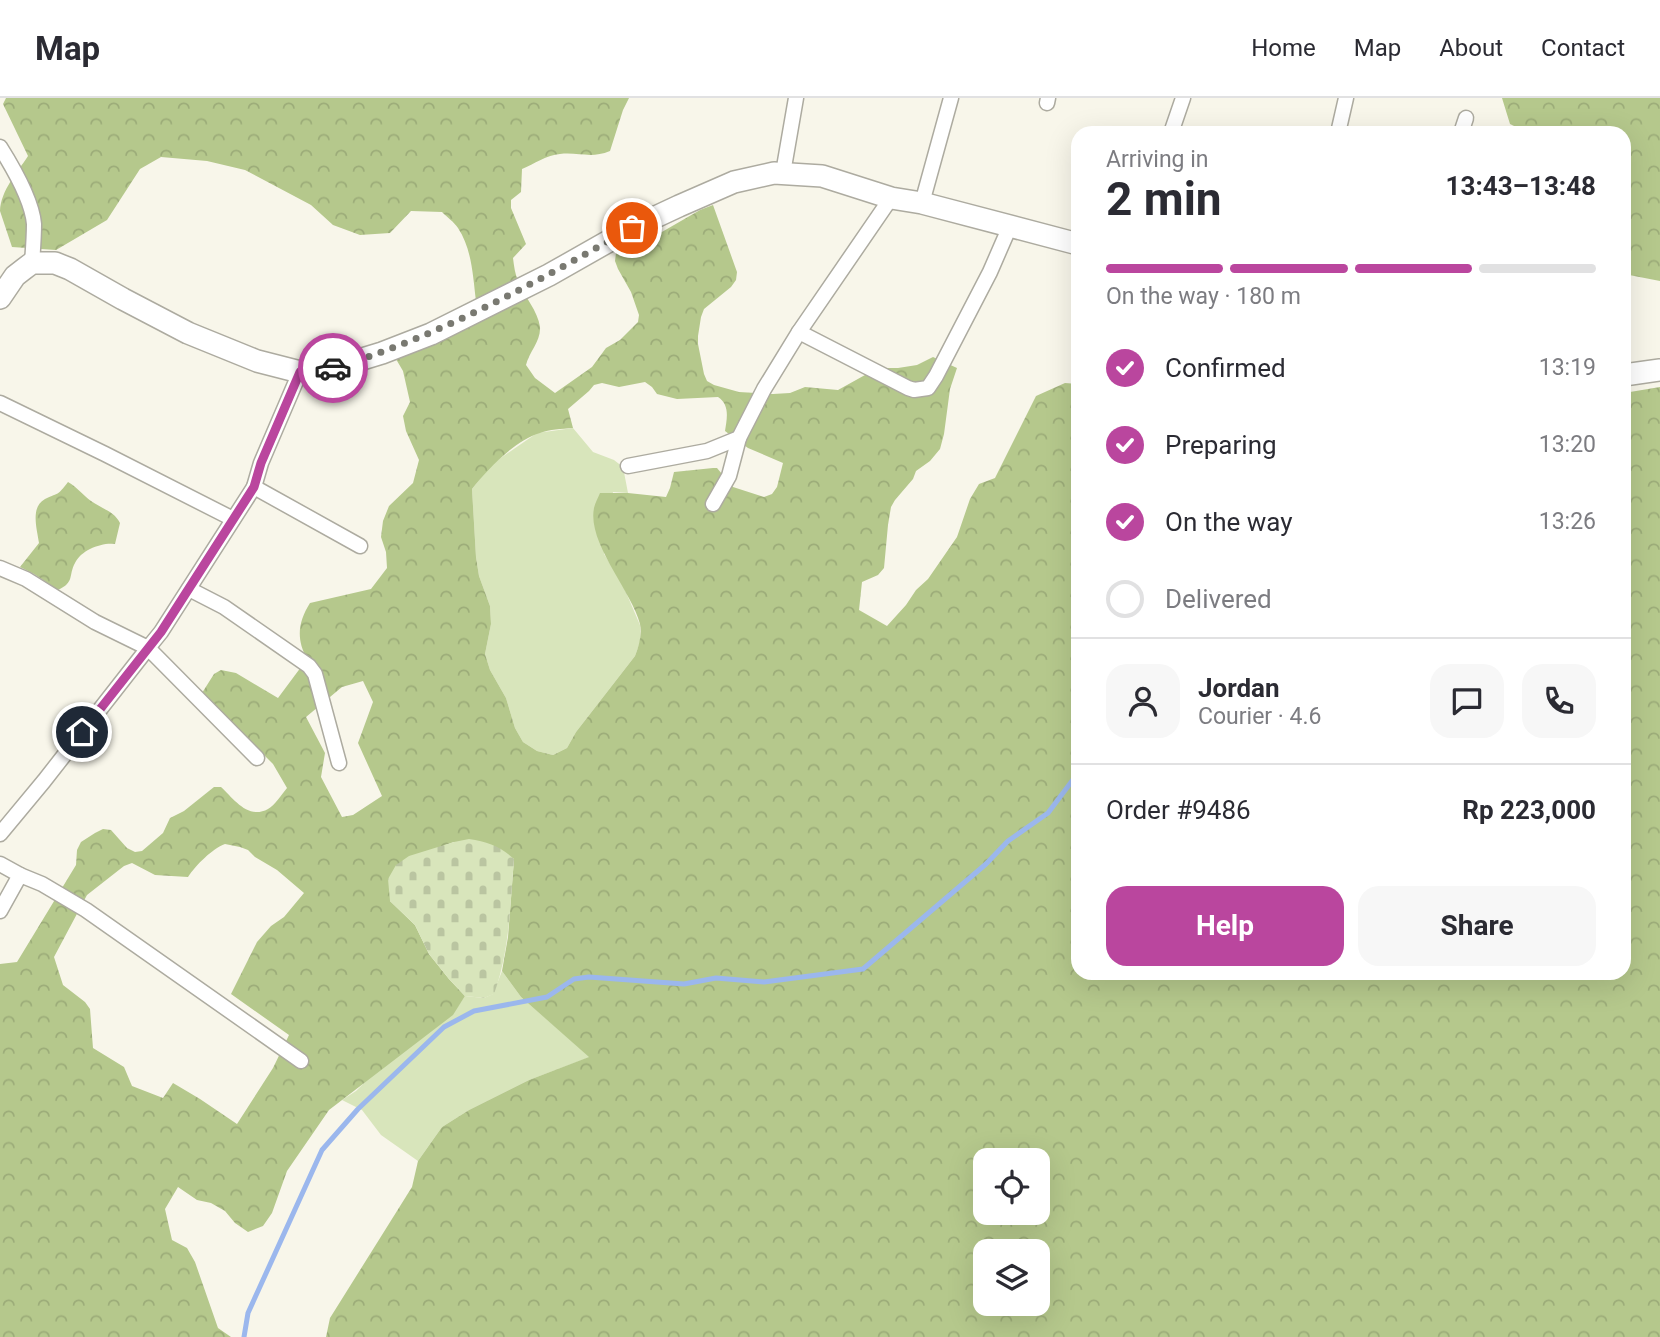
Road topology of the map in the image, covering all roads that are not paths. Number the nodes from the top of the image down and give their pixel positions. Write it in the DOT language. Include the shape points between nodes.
graph roads {
  1 [pos="796,98"];
  2 [pos="951,98"];
  3 [pos="1183,98"];
  4 [pos="1346,98"];
  5 [pos="1466,118"];
  6 [pos="1173,126"];
  7 [pos="1340,126"];
  8 [pos="1463,126"];
  9 [pos="0,147"];
  10 [pos="783,173"];
  11 [pos="891,198"];
  12 [pos="922,203"];
  13 [pos="1010,226"];
  14 [pos="1071,242"];
  15 [pos="32,263"];
  16 [pos="0,298"];
  17 [pos="799,332"];
  18 [pos="1660,370"];
  19 [pos="300,372"];
  20 [pos="1631,374"];
  21 [pos="0,404"];
  22 [pos="739,438"];
  23 [pos="628,466"];
  24 [pos="254,487"];
  25 [pos="713,504"];
  26 [pos="233,519"];
  27 [pos="360,546"];
  28 [pos="0,568"];
  29 [pos="189,589"];
  30 [pos="148,648"];
  31 [pos="257,758"];
  32 [pos="339,763"];
  33 [pos="0,834"];
  34 [pos="0,864"];
  35 [pos="20,874"];
  36 [pos="0,911"];
  37 [pos="301,1061"];
  1 -- 10 [label="street"];
  2 -- 12 [label="street"];
  3 -- 6 [label="street"];
  4 -- 7 [label="street"];
  5 -- 8 [label="street"];
  9 -- 15 [label="street" via="34,221"];
  10 -- 11 [label="main road" via="821,176"];
  10 -- 19 [label="main road" via="734,183 679,206 431,334 333,368"];
  11 -- 12 [label="main road"];
  11 -- 17 [label="street"];
  12 -- 13 [label="main road"];
  13 -- 14 [label="main road"];
  13 -- 17 [label="street" via="928,388 908,388"];
  15 -- 16 [label="main road" via="15,276"];
  15 -- 19 [label="main road" via="55,263 70,269 188,333 257,361"];
  17 -- 22 [label="street"];
  18 -- 20 [label="main road"];
  19 -- 24 [label="street"];
  21 -- 26 [label="street"];
  22 -- 23 [label="street" via="707,451"];
  22 -- 25 [label="street" via="729,476"];
  24 -- 26 [label="street"];
  24 -- 27 [label="street"];
  26 -- 29 [label="street"];
  28 -- 30 [label="street"];
  29 -- 30 [label="street"];
  29 -- 32 [label="street" via="224,607 309,666"];
  30 -- 31 [label="street"];
  30 -- 33 [label="street"];
  34 -- 35 [label="street"];
  35 -- 36 [label="street"];
  35 -- 37 [label="street" via="86,909"];
}
